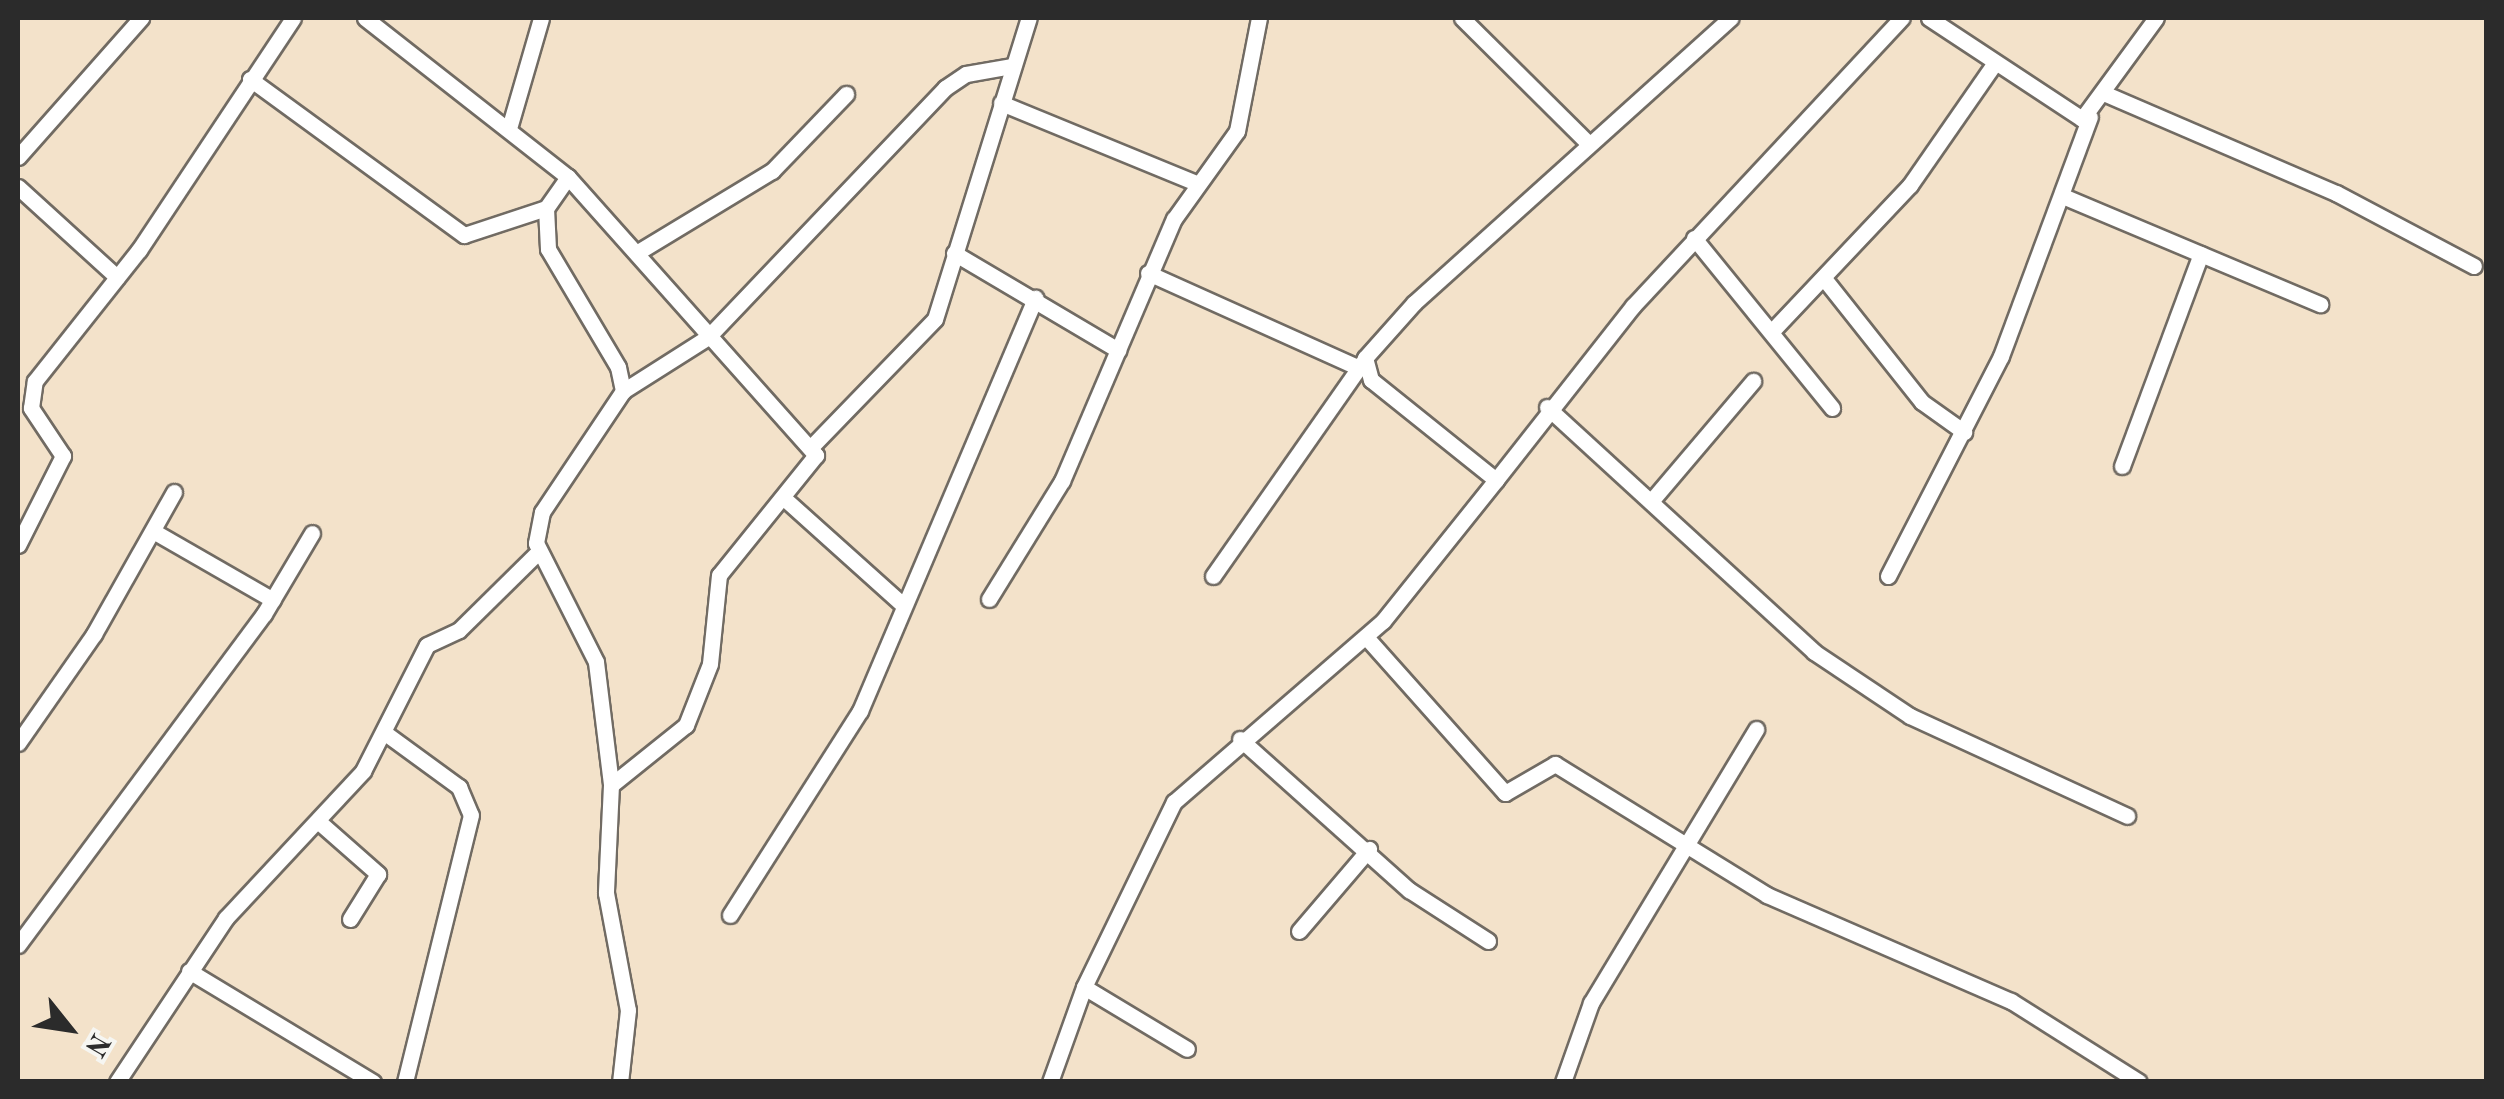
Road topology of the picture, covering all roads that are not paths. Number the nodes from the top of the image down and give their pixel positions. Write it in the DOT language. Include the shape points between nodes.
graph roads {
  1 [pos="142,18"];
  2 [pos="293,18"];
  3 [pos="364,18"];
  4 [pos="541,18"];
  5 [pos="1030,18"];
  6 [pos="1260,18"];
  7 [pos="1462,18"];
  8 [pos="1730,18"];
  9 [pos="1902,18"];
  10 [pos="1929,18"];
  11 [pos="2156,18"];
  12 [pos="1994,64"];
  13 [pos="1012,66"];
  14 [pos="250,79"];
  15 [pos="846,94"];
  16 [pos="2106,94"];
  17 [pos="1001,104"];
  18 [pos="2090,117"];
  19 [pos="510,125"];
  20 [pos="1589,144"];
  21 [pos="18,156"];
  22 [pos="568,176"];
  23 [pos="1196,183"];
  24 [pos="18,187"];
  25 [pos="2065,197"];
  26 [pos="546,208"];
  27 [pos="1694,238"];
  28 [pos="638,252"];
  29 [pos="954,252"];
  30 [pos="2200,254"];
  31 [pos="2474,266"];
  32 [pos="1148,273"];
  33 [pos="117,277"];
  34 [pos="1826,281"];
  35 [pos="1035,298"];
  36 [pos="2320,304"];
  37 [pos="1773,330"];
  38 [pos="708,337"];
  39 [pos="1118,350"];
  40 [pos="1362,362"];
  41 [pos="1753,380"];
  42 [pos="623,391"];
  43 [pos="1547,408"];
  44 [pos="1832,408"];
  45 [pos="1964,432"];
  46 [pos="813,445"];
  47 [pos="2122,466"];
  48 [pos="1496,480"];
  49 [pos="174,492"];
  50 [pos="1653,499"];
  51 [pos="786,500"];
  52 [pos="152,531"];
  53 [pos="312,533"];
  54 [pos="18,545"];
  55 [pos="539,551"];
  56 [pos="1213,576"];
  57 [pos="1888,576"];
  58 [pos="989,599"];
  59 [pos="273,600"];
  60 [pos="902,605"];
  61 [pos="1366,636"];
  62 [pos="1756,729"];
  63 [pos="384,733"];
  64 [pos="1240,739"];
  65 [pos="18,743"];
  66 [pos="610,786"];
  67 [pos="2127,816"];
  68 [pos="319,822"];
  69 [pos="1685,847"];
  70 [pos="1369,850"];
  71 [pos="730,915"];
  72 [pos="350,919"];
  73 [pos="1299,931"];
  74 [pos="1488,941"];
  75 [pos="18,945"];
  76 [pos="189,971"];
  77 [pos="1084,987"];
  78 [pos="1187,1048"];
  79 [pos="2119,1076"];
  80 [pos="118,1082"];
  81 [pos="372,1082"];
  82 [pos="405,1082"];
  83 [pos="620,1082"];
  84 [pos="1050,1082"];
  85 [pos="1563,1082"];
  86 [pos="2139,1082"];
  1 -- 21 [label="street"];
  2 -- 14 [label="street"];
  3 -- 19 [label="street"];
  4 -- 19 [label="street"];
  5 -- 13 [label="street"];
  6 -- 23 [label="street" via="1237,131"];
  7 -- 20 [label="street"];
  8 -- 20 [label="street"];
  9 -- 27 [label="street"];
  10 -- 12 [label="street"];
  11 -- 16 [label="street"];
  12 -- 18 [label="street"];
  12 -- 34 [label="street" via="1910,185"];
  13 -- 17 [label="street"];
  13 -- 38 [label="street" via="966,74 934,98"];
  14 -- 26 [label="street" via="464,235"];
  14 -- 33 [label="street"];
  15 -- 28 [label="street" via="772,171"];
  16 -- 18 [label="street"];
  16 -- 31 [label="street" via="2336,193"];
  17 -- 23 [label="street"];
  17 -- 29 [label="street"];
  18 -- 25 [label="street"];
  19 -- 22 [label="street"];
  20 -- 40 [label="street"];
  22 -- 26 [label="street"];
  22 -- 28 [label="street"];
  23 -- 32 [label="street"];
  24 -- 33 [label="street"];
  25 -- 30 [label="street"];
  25 -- 45 [label="street"];
  26 -- 42 [label="street" via="548,249 618,366"];
  27 -- 37 [label="street"];
  27 -- 43 [label="street"];
  28 -- 38 [label="street"];
  29 -- 35 [label="street"];
  29 -- 46 [label="street" via="926,335"];
  30 -- 36 [label="street"];
  30 -- 47 [label="street"];
  32 -- 39 [label="street"];
  32 -- 40 [label="street"];
  33 -- 54 [label="street" via="30,391 39,425 63,456"];
  34 -- 37 [label="street"];
  34 -- 45 [label="street" via="1922,402"];
  35 -- 39 [label="street"];
  35 -- 60 [label="street"];
  37 -- 44 [label="street"];
  38 -- 42 [label="street"];
  38 -- 46 [label="street"];
  39 -- 58 [label="street" via="1062,481"];
  40 -- 48 [label="street" via="1371,380"];
  40 -- 56 [label="street"];
  41 -- 50 [label="street"];
  42 -- 55 [label="street" via="542,512"];
  43 -- 48 [label="street"];
  43 -- 50 [label="street"];
  45 -- 57 [label="street"];
  46 -- 51 [label="street" via="815,464"];
  48 -- 61 [label="street"];
  49 -- 52 [label="street"];
  50 -- 67 [label="street" via="1788,633 1868,690"];
  51 -- 60 [label="street"];
  51 -- 66 [label="street" via="719,575 710,664 686,726"];
  52 -- 59 [label="street"];
  52 -- 65 [label="street"];
  53 -- 59 [label="street"];
  55 -- 63 [label="street" via="458,630 427,645"];
  55 -- 66 [label="street" via="596,662"];
  59 -- 75 [label="street"];
  60 -- 71 [label="street" via="844,741"];
  61 -- 64 [label="street"];
  61 -- 69 [label="street" via="1505,794 1555,764"];
  62 -- 69 [label="street"];
  63 -- 68 [label="street"];
  63 -- 82 [label="street" via="459,786 472,815"];
  64 -- 70 [label="street"];
  64 -- 77 [label="street" via="1174,802"];
  66 -- 83 [label="street" via="606,894 628,1010"];
  68 -- 72 [label="street" via="378,874"];
  68 -- 76 [label="street"];
  69 -- 79 [label="street" via="1808,917 2011,1002"];
  69 -- 85 [label="street" via="1591,1003"];
  70 -- 73 [label="street"];
  70 -- 74 [label="street" via="1408,890"];
  76 -- 80 [label="street"];
  76 -- 81 [label="street"];
  77 -- 78 [label="street"];
  77 -- 84 [label="street"];
  79 -- 86 [label="street"];
}
